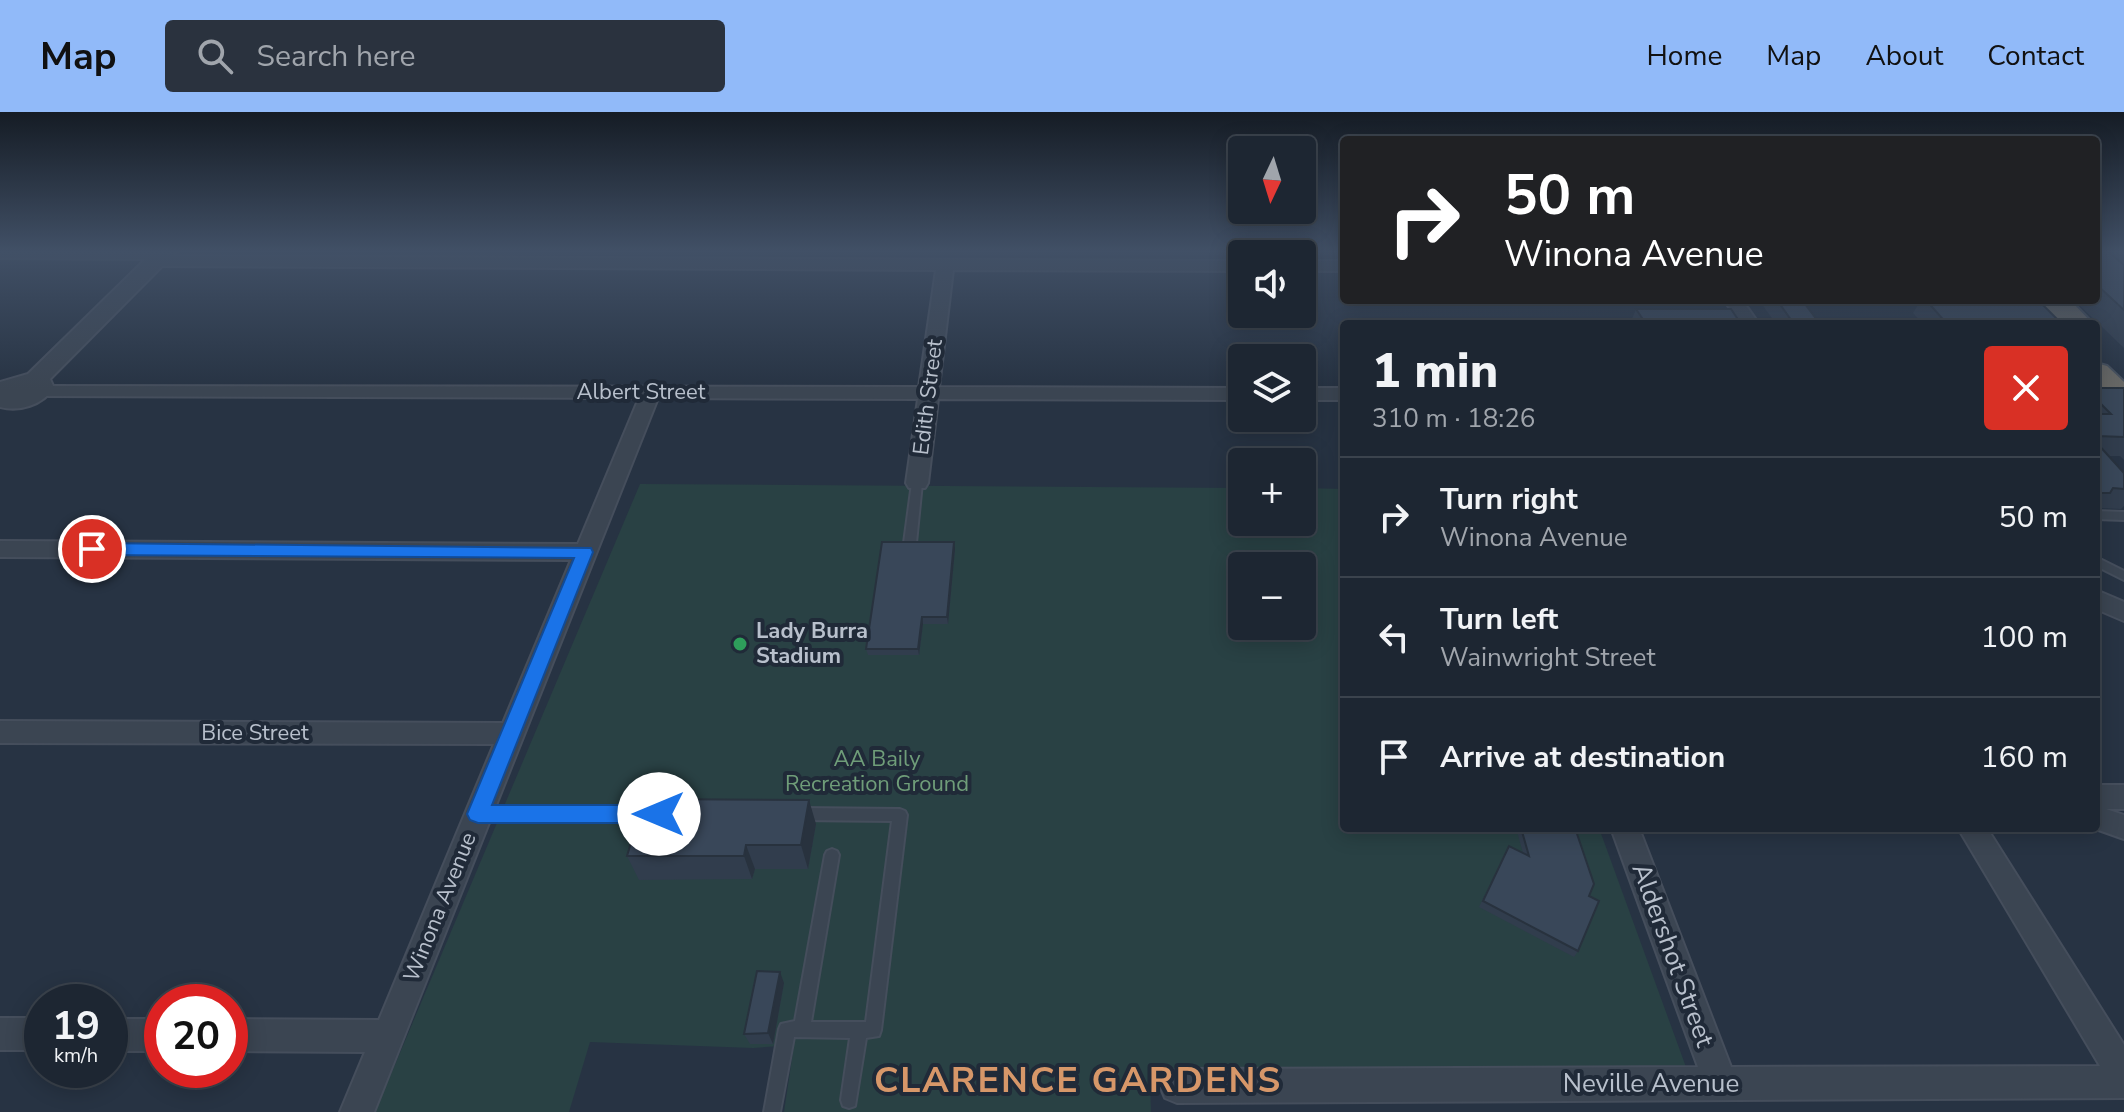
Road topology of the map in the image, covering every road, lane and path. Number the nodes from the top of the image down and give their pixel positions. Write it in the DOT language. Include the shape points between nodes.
graph roads {
  1 [pos="122,297"];
  2 [pos="941,297"];
  3 [pos="2027,304"];
  4 [pos="2057,304"];
  5 [pos="2043,320"];
  6 [pos="2074,320"];
  7 [pos="2100,351"];
  8 [pos="38,385"];
  9 [pos="2114,386"];
  10 [pos="651,392"];
  11 [pos="927,393"];
  12 [pos="1228,394"];
  13 [pos="1316,394"];
  14 [pos="1340,394"];
  15 [pos="3,399"];
  16 [pos="917,483"];
  17 [pos="2100,515"];
  18 [pos="2124,516"];
  19 [pos="910,543"];
  20 [pos="0,549"];
  21 [pos="585,552"];
  22 [pos="2100,563"];
  23 [pos="2124,576"];
  24 [pos="2100,601"];
  25 [pos="2124,612"];
  26 [pos="0,732"];
  27 [pos="510,734"];
  28 [pos="2100,797"];
  29 [pos="2124,797"];
  30 [pos="478,814"];
  31 [pos="665,814"];
  32 [pos="775,814"];
  33 [pos="2100,818"];
  34 [pos="2124,827"];
  35 [pos="1626,832"];
  36 [pos="1974,832"];
  37 [pos="832,855"];
  38 [pos="802,1029"];
  39 [pos="859,1029"];
  40 [pos="0,1034"];
  41 [pos="24,1034"];
  42 [pos="248,1035"];
  43 [pos="388,1036"];
  44 [pos="2124,1075"];
  45 [pos="1720,1082"];
  46 [pos="2124,1082"];
  47 [pos="1177,1086"];
  48 [pos="849,1100"];
  49 [pos="357,1112"];
  50 [pos="772,1112"];
  1 -- 8 [label="street"];
  2 -- 11 [label="street, Edith Street"];
  3 -- 5 [label="highway"];
  4 -- 6 [label="highway"];
  7 -- 9 [label="highway"];
  8 -- 10 [label="street, Albert Street"];
  8 -- 15 [label="street" via="16,383"];
  10 -- 11 [label="street, Albert Street"];
  10 -- 21 [label="street, Winona Avenue"];
  11 -- 12 [label="street, Albert Street"];
  11 -- 16 [label="street, Edith Street"];
  13 -- 14 [label="street"];
  16 -- 19 [label="lane"];
  17 -- 18 [label="lane"];
  20 -- 21 [label="street"];
  21 -- 27 [label="street, Winona Avenue"];
  22 -- 23 [label="lane"];
  24 -- 25 [label="street"];
  26 -- 27 [label="street, Bice Street"];
  27 -- 30 [label="street, Winona Avenue"];
  28 -- 29 [label="street"];
  30 -- 31 [label="lane"];
  30 -- 43 [label="street, Winona Avenue"];
  32 -- 39 [label="lane" via="900,815 873,1030"];
  33 -- 34 [label="street"];
  35 -- 45 [label="street, Aldershot Street"];
  36 -- 44 [label="street"];
  37 -- 38 [label="lane"];
  38 -- 39 [label="lane"];
  38 -- 50 [label="lane" via="787,1029"];
  39 -- 48 [label="lane"];
  40 -- 41 [label="street"];
  42 -- 43 [label="street"];
  43 -- 49 [label="street, Winona Avenue"];
  45 -- 46 [label="street, Neville Avenue"];
  45 -- 47 [label="street, Neville Avenue"];
}
